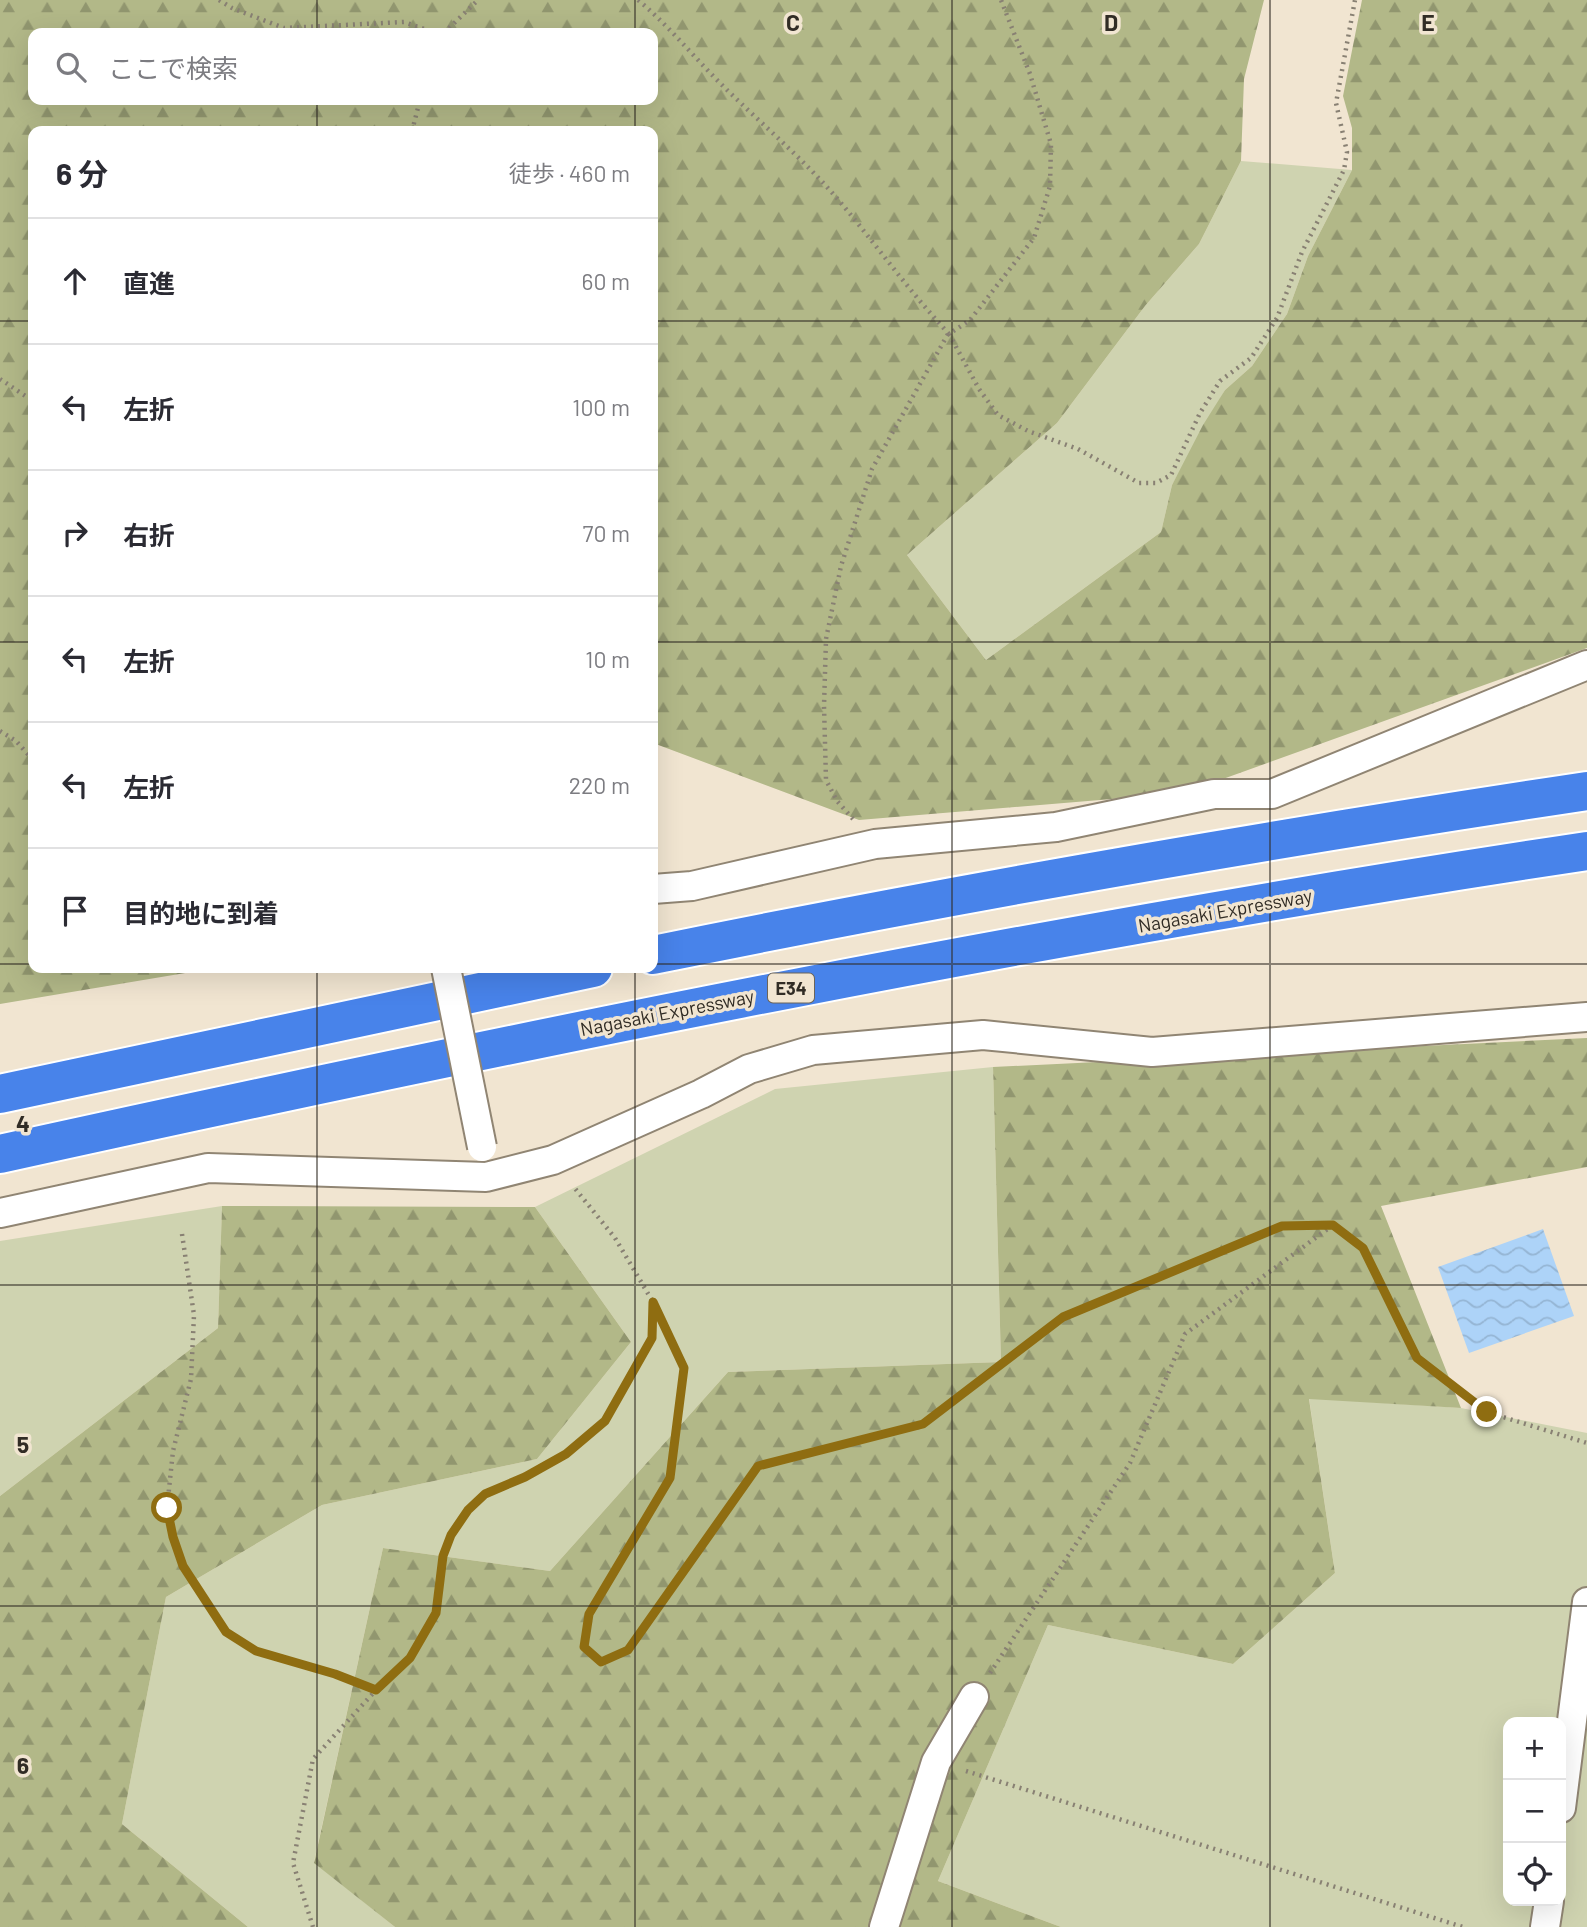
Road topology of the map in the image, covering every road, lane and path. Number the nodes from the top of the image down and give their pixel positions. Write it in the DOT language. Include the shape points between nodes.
graph roads {
  1 [pos="219,0"];
  2 [pos="478,0"];
  3 [pos="638,0"];
  4 [pos="1001,0"];
  5 [pos="1355,0"];
  6 [pos="284,28"];
  7 [pos="284,28"];
  8 [pos="421,28"];
  9 [pos="449,28"];
  10 [pos="419,105"];
  11 [pos="413,126"];
  12 [pos="949,334"];
  13 [pos="0,379"];
  14 [pos="28,398"];
  15 [pos="1587,665"];
  16 [pos="0,731"];
  17 [pos="28,754"];
  18 [pos="1587,791"];
  19 [pos="875,844"];
  20 [pos="1587,851"];
  21 [pos="658,888"];
  22 [pos="658,955"];
  23 [pos="447,973"];
  24 [pos="569,973"];
  25 [pos="1587,1017"];
  26 [pos="0,1094"];
  27 [pos="0,1154"];
  28 [pos="553,1160"];
  29 [pos="486,1177"];
  30 [pos="0,1213"];
  31 [pos="1333,1225"];
  32 [pos="182,1234"];
  33 [pos="653,1302"];
  34 [pos="1587,1443"];
  35 [pos="1587,1602"];
  36 [pos="376,1690"];
  37 [pos="974,1697"];
  38 [pos="936,1762"];
  39 [pos="1565,1780"];
  40 [pos="1548,1906"];
  41 [pos="313,1927"];
  42 [pos="884,1927"];
  43 [pos="1463,1927"];
  44 [pos="1545,1927"];
  1 -- 7 [label="path"];
  2 -- 9 [label="path"];
  3 -- 12 [label="path" via="840,202"];
  4 -- 12 [label="path" via="1051,144 1050,186 1034,238 970,320"];
  5 -- 12 [label="path" via="1336,103 1347,152 1344,170 1302,252 1277,318 1251,358 1220,381 1171,475 1156,484 1139,483 1078,449 998,415"];
  6 -- 8 [label="path" via="404,22"];
  10 -- 11 [label="path"];
  12 -- 19 [label="path" via="872,469 841,566 825,639 826,780 836,801"];
  13 -- 14 [label="path"];
  15 -- 19 [label="street" via="1272,794 1214,794 1056,827"];
  16 -- 17 [label="path"];
  18 -- 22 [label="highway" via="1049,880"];
  19 -- 21 [label="street" via="692,886"];
  20 -- 27 [label="highway, Nagasaki Expressway / E34" via="1046,940 695,1006"];
  23 -- 29 [label="street, bridge"];
  24 -- 26 [label="highway"];
  25 -- 28 [label="street" via="1152,1052 983,1035 813,1050 749,1069"];
  28 -- 29 [label="street"];
  28 -- 33 [label="path" via="615,1238"];
  29 -- 30 [label="street" via="208,1168"];
  31 -- 33 [label="path" via="1282,1226 1063,1317 923,1424 758,1466 628,1650 601,1662 584,1647 589,1614 670,1478 684,1368"];
  31 -- 34 [label="path" via="1363,1248 1417,1358 1487,1412"];
  31 -- 37 [label="path" via="1185,1334 1130,1463"];
  32 -- 36 [label="path" via="194,1315 191,1379 173,1451 167,1508 183,1566 226,1632 256,1651"];
  33 -- 36 [label="path" via="652,1338 605,1421 566,1454 485,1494 468,1510 443,1556 436,1613 410,1658"];
  35 -- 39 [label="street"];
  36 -- 41 [label="path" via="313,1759 293,1863"];
  37 -- 38 [label="street"];
  38 -- 42 [label="street"];
  38 -- 43 [label="path"];
  40 -- 44 [label="street"];
}
